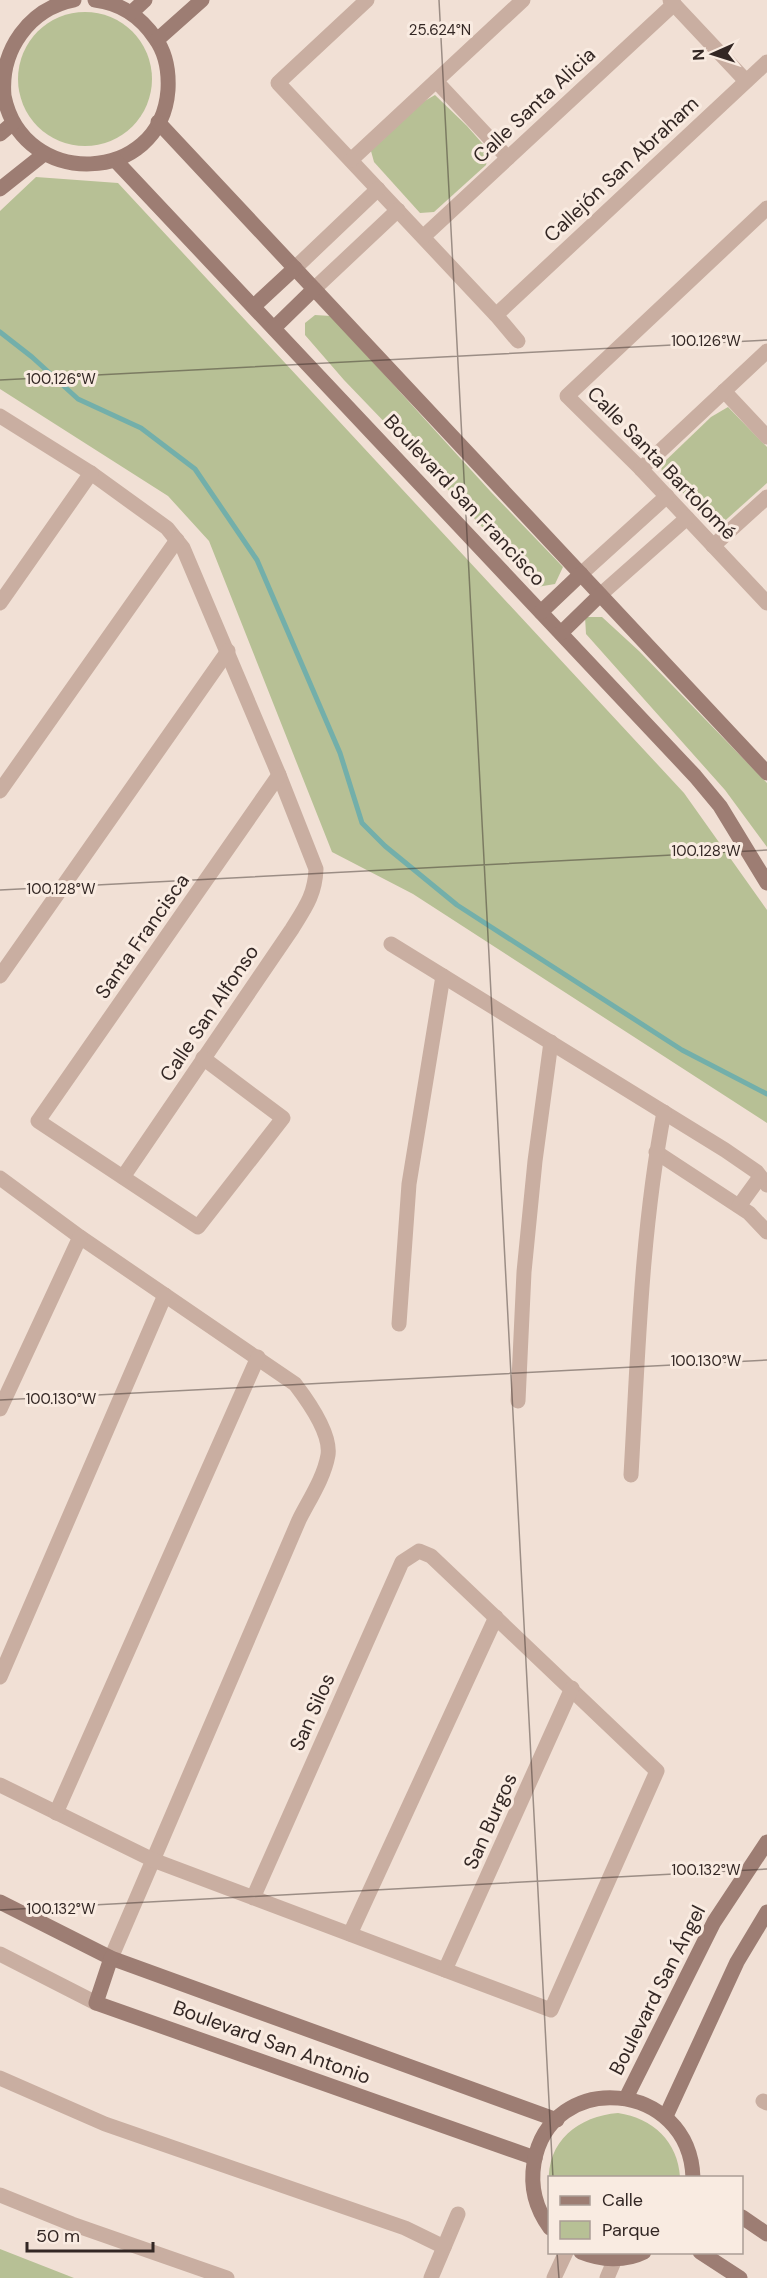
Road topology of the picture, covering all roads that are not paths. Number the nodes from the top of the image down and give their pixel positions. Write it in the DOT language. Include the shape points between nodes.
graph roads {
  1 [pos="96,0"];
  2 [pos="145,0"];
  3 [pos="202,0"];
  4 [pos="367,0"];
  5 [pos="523,0"];
  6 [pos="63,1"];
  7 [pos="672,2"];
  8 [pos="131,13"];
  9 [pos="157,40"];
  10 [pos="4,47"];
  11 [pos="767,63"];
  12 [pos="436,81"];
  13 [pos="746,81"];
  14 [pos="158,122"];
  15 [pos="13,123"];
  16 [pos="0,134"];
  17 [pos="44,154"];
  18 [pos="508,158"];
  19 [pos="116,160"];
  20 [pos="351,160"];
  21 [pos="0,189"];
  22 [pos="378,189"];
  23 [pos="767,208"];
  24 [pos="398,210"];
  25 [pos="423,237"];
  26 [pos="295,268"];
  27 [pos="314,289"];
  28 [pos="254,306"];
  29 [pos="496,315"];
  30 [pos="274,328"];
  31 [pos="518,341"];
  32 [pos="767,351"];
  33 [pos="724,392"];
  34 [pos="0,417"];
  35 [pos="767,437"];
  36 [pos="641,469"];
  37 [pos="90,473"];
  38 [pos="667,496"];
  39 [pos="767,496"];
  40 [pos="687,518"];
  41 [pos="177,540"];
  42 [pos="713,546"];
  43 [pos="581,574"];
  44 [pos="600,595"];
  45 [pos="0,603"];
  46 [pos="767,603"];
  47 [pos="541,612"];
  48 [pos="561,633"];
  49 [pos="228,651"];
  50 [pos="767,773"];
  51 [pos="279,775"];
  52 [pos="0,789"];
  53 [pos="767,883"];
  54 [pos="391,944"];
  55 [pos="0,976"];
  56 [pos="443,976"];
  57 [pos="551,1042"];
  58 [pos="203,1058"];
  59 [pos="664,1112"];
  60 [pos="656,1152"];
  61 [pos="123,1177"];
  62 [pos="0,1178"];
  63 [pos="764,1181"];
  64 [pos="739,1206"];
  65 [pos="767,1232"];
  66 [pos="80,1237"];
  67 [pos="165,1295"];
  68 [pos="399,1324"];
  69 [pos="258,1357"];
  70 [pos="518,1401"];
  71 [pos="0,1409"];
  72 [pos="631,1475"];
  73 [pos="496,1617"];
  74 [pos="0,1677"];
  75 [pos="572,1688"];
  76 [pos="0,1785"];
  77 [pos="56,1813"];
  78 [pos="767,1842"];
  79 [pos="153,1860"];
  80 [pos="253,1898"];
  81 [pos="0,1902"];
  82 [pos="767,1912"];
  83 [pos="350,1934"];
  84 [pos="0,1954"];
  85 [pos="111,1958"];
  86 [pos="445,1970"];
  87 [pos="96,2003"];
  88 [pos="0,2078"];
  89 [pos="626,2098"];
  90 [pos="666,2116"];
  91 [pos="557,2120"];
  92 [pos="535,2158"];
  93 [pos="693,2176"];
  94 [pos="0,2195"];
  95 [pos="458,2214"];
  96 [pos="743,2218"];
  97 [pos="548,2226"];
  98 [pos="767,2234"];
  99 [pos="444,2247"];
  100 [pos="566,2254"];
  101 [pos="584,2254"];
  102 [pos="641,2254"];
  103 [pos="702,2254"];
  104 [pos="615,2259"];
  105 [pos="227,2278"];
  106 [pos="431,2278"];
  107 [pos="554,2278"];
  108 [pos="607,2278"];
  109 [pos="740,2278"];
  1 -- 8 [label="street"];
  2 -- 8 [label="street"];
  3 -- 9 [label="street"];
  4 -- 20 [label="street" via="278,83"];
  5 -- 12 [label="street"];
  6 -- 10 [label="street" via="28,22"];
  7 -- 13 [label="street"];
  7 -- 18 [label="street, Calle Santa Alicia"];
  8 -- 9 [label="street"];
  9 -- 14 [label="street" via="168,81"];
  10 -- 15 [label="street" via="3,87"];
  11 -- 13 [label="street, Callejón San Abraham"];
  12 -- 18 [label="street"];
  12 -- 20 [label="street"];
  13 -- 29 [label="street, Callejón San Abraham"];
  14 -- 19 [label="street" via="141,144"];
  14 -- 26 [label="street, Boulevard San Francisco"];
  15 -- 16 [label="street"];
  15 -- 17 [label="street"];
  17 -- 19 [label="street" via="87,165"];
  17 -- 21 [label="street"];
  18 -- 25 [label="street, Calle Santa Alicia"];
  19 -- 28 [label="street, Boulevard San Francisco"];
  20 -- 22 [label="street"];
  22 -- 24 [label="street"];
  22 -- 26 [label="street"];
  23 -- 36 [label="street, Calle Santa Bartolomé" via="567,396"];
  24 -- 25 [label="street"];
  24 -- 27 [label="street"];
  25 -- 29 [label="street"];
  26 -- 27 [label="street, Boulevard San Francisco"];
  26 -- 28 [label="street"];
  27 -- 30 [label="street"];
  27 -- 43 [label="street, Boulevard San Francisco"];
  28 -- 30 [label="street, Boulevard San Francisco"];
  29 -- 31 [label="street"];
  30 -- 47 [label="street, Boulevard San Francisco"];
  32 -- 33 [label="street"];
  33 -- 35 [label="street"];
  33 -- 36 [label="street"];
  34 -- 37 [label="street"];
  36 -- 38 [label="street, Calle Santa Bartolomé"];
  37 -- 41 [label="street" via="167,528"];
  37 -- 45 [label="street"];
  38 -- 40 [label="street, Calle Santa Bartolomé"];
  38 -- 43 [label="street"];
  39 -- 42 [label="street"];
  40 -- 42 [label="street, Calle Santa Bartolomé"];
  40 -- 44 [label="street"];
  41 -- 49 [label="street"];
  41 -- 52 [label="street"];
  42 -- 46 [label="street, Calle Santa Bartolomé"];
  43 -- 44 [label="street, Boulevard San Francisco"];
  43 -- 47 [label="street"];
  44 -- 48 [label="street"];
  44 -- 50 [label="street, Boulevard San Francisco"];
  47 -- 48 [label="street, Boulevard San Francisco"];
  48 -- 53 [label="street, Boulevard San Francisco" via="708,790"];
  49 -- 51 [label="street"];
  49 -- 55 [label="street"];
  51 -- 58 [label="street, Calle San Alfonso" via="316,869 316,884 292,929"];
  51 -- 61 [label="street, Santa Francisca" via="38,1120"];
  54 -- 56 [label="street"];
  56 -- 57 [label="street"];
  56 -- 68 [label="street" via="409,1184"];
  57 -- 59 [label="street"];
  57 -- 70 [label="street" via="524,1272"];
  58 -- 61 [label="street, Calle San Alfonso"];
  58 -- 61 [label="street" via="284,1118 198,1227"];
  59 -- 60 [label="street"];
  59 -- 63 [label="street" via="725,1150"];
  60 -- 64 [label="street"];
  60 -- 72 [label="street" via="644,1245"];
  62 -- 66 [label="street"];
  63 -- 64 [label="street"];
  64 -- 65 [label="street"];
  66 -- 67 [label="street"];
  66 -- 71 [label="street"];
  67 -- 69 [label="street"];
  67 -- 74 [label="street"];
  69 -- 77 [label="street"];
  69 -- 79 [label="street" via="295,1384 314,1408 328,1453 322,1475"];
  73 -- 75 [label="street"];
  73 -- 80 [label="street, San Silos" via="431,1556 419,1551 402,1562"];
  73 -- 83 [label="street"];
  75 -- 86 [label="street, San Burgos"];
  75 -- 86 [label="street" via="657,1771 556,1999 551,2010"];
  76 -- 77 [label="street"];
  77 -- 79 [label="street"];
  78 -- 89 [label="street, Boulevard San Ángel" via="714,1922"];
  79 -- 80 [label="street"];
  79 -- 85 [label="street"];
  80 -- 83 [label="street"];
  81 -- 85 [label="street, Boulevard San Antonio"];
  82 -- 90 [label="street" via="737,1962"];
  83 -- 86 [label="street"];
  84 -- 87 [label="street, Boulevard San Antonio"];
  85 -- 87 [label="street"];
  85 -- 91 [label="street, Boulevard San Antonio"];
  87 -- 92 [label="street, Boulevard San Antonio"];
  88 -- 99 [label="street" via="105,2124 405,2228"];
  89 -- 90 [label="street" via="640,2101"];
  89 -- 91 [label="street" via="582,2103"];
  90 -- 93 [label="street" via="688,2147"];
  91 -- 92 [label="street"];
  92 -- 97 [label="street" via="535,2200"];
  94 -- 105 [label="street"];
  95 -- 99 [label="street"];
  96 -- 98 [label="street"];
  99 -- 106 [label="street"];
  100 -- 107 [label="street"];
  101 -- 104 [label="street"];
  102 -- 104 [label="street"];
  103 -- 109 [label="street"];
  104 -- 108 [label="street"];
}
